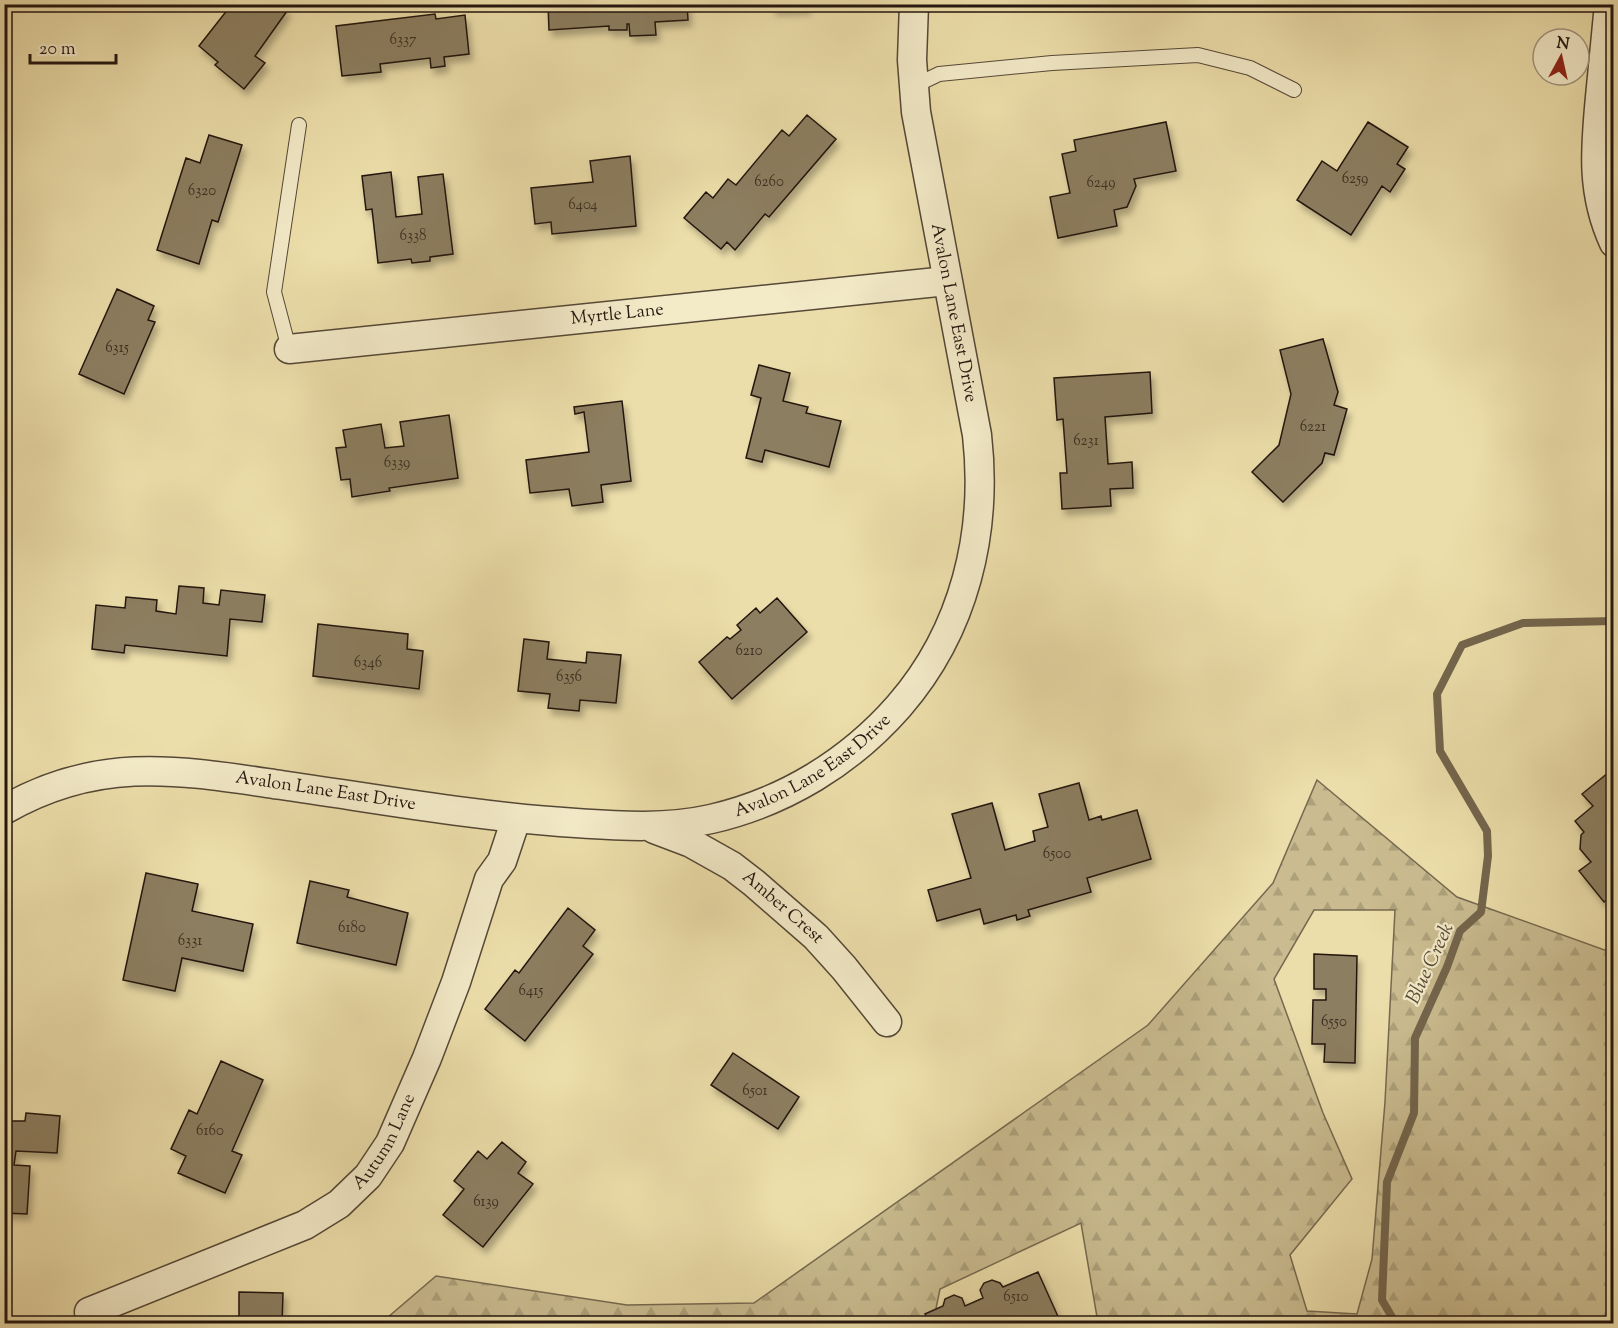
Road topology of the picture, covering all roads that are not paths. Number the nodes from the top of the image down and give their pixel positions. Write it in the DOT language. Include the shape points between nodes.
graph roads {
  1 [pos="914,4"];
  2 [pos="1609,4"];
  3 [pos="914,86"];
  4 [pos="1294,90"];
  5 [pos="299,125"];
  6 [pos="1614,243"];
  7 [pos="947,281"];
  8 [pos="289,349"];
  9 [pos="4,810"];
  10 [pos="516,819"];
  11 [pos="649,826"];
  12 [pos="887,1022"];
  13 [pos="89,1312"];
  1 -- 3 [label="street, Avalon Lane East Drive"];
  2 -- 6 [label="street" via="1596,178 1602,214"];
  3 -- 4 [label="lane" via="939,74 1198,55 1250,68"];
  3 -- 7 [label="street, Avalon Lane East Drive"];
  5 -- 8 [label="lane" via="274,292"];
  7 -- 8 [label="street, Myrtle Lane"];
  7 -- 11 [label="street, Avalon Lane East Drive" via="977,435 980,500 968,578 938,651 892,713 854,751 823,772 788,793 740,811 688,823"];
  9 -- 10 [label="street, Avalon Lane East Drive" via="78,779 131,770 161,770"];
  10 -- 11 [label="street, Avalon Lane East Drive"];
  10 -- 13 [label="street, Autumn Lane" via="502,861 489,879 427,1058 390,1143 368,1176 339,1204 305,1225"];
  11 -- 12 [label="street, Amber Crest" via="691,843 754,883 816,938"];
}
